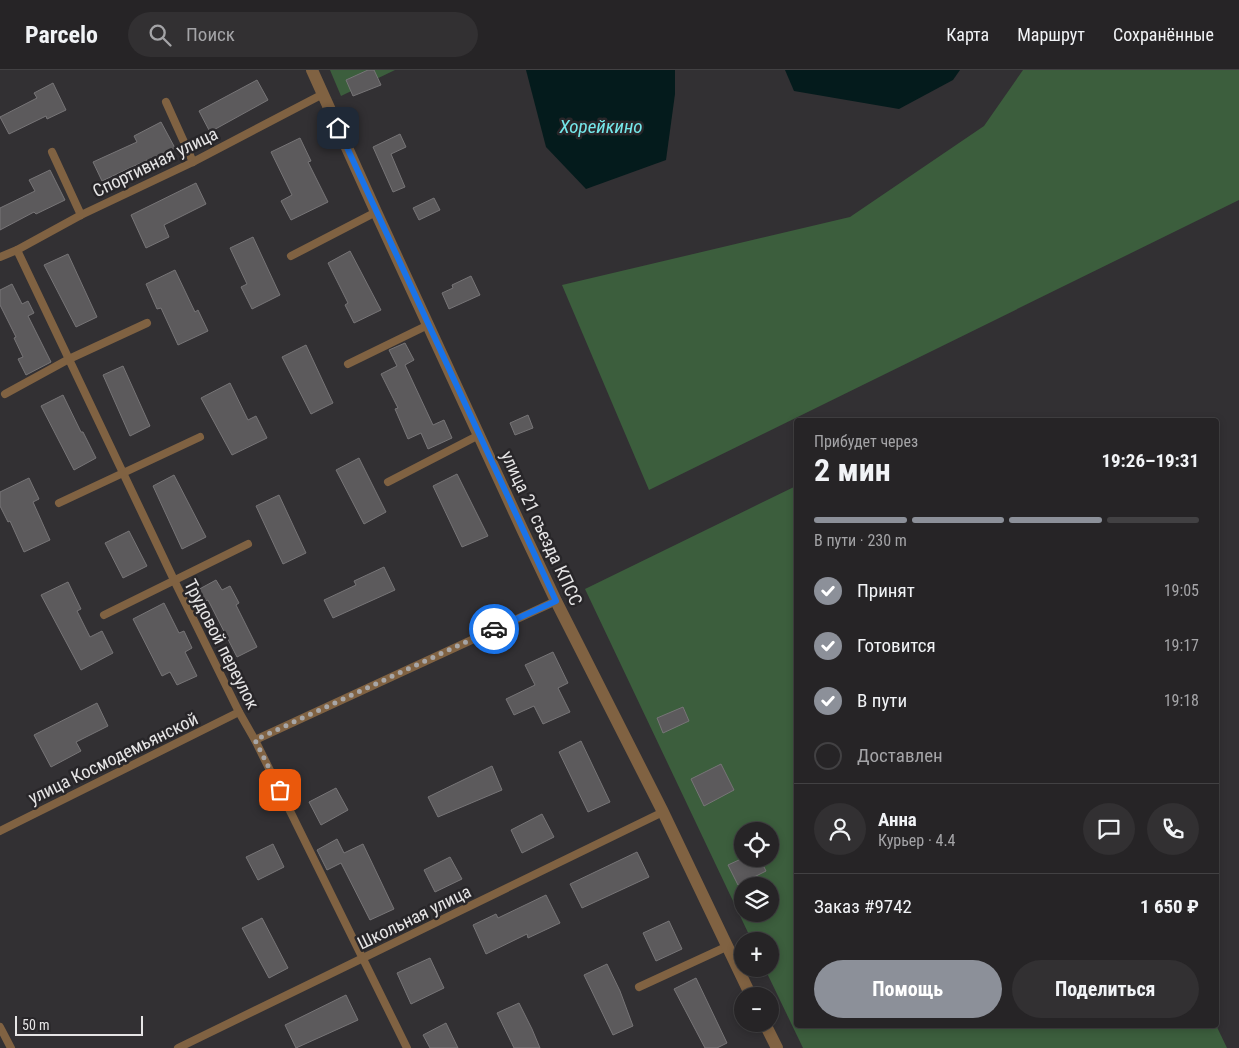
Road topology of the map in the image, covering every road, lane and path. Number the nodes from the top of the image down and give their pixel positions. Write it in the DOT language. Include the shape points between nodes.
graph roads {
  1 [pos="312,70"];
  2 [pos="323,94"];
  3 [pos="166,102"];
  4 [pos="52,152"];
  5 [pos="193,162"];
  6 [pos="376,212"];
  7 [pos="81,215"];
  8 [pos="18,250"];
  9 [pos="291,256"];
  10 [pos="0,257"];
  11 [pos="147,323"];
  12 [pos="428,325"];
  13 [pos="69,360"];
  14 [pos="348,364"];
  15 [pos="4,394"];
  16 [pos="479,435"];
  17 [pos="200,437"];
  18 [pos="123,472"];
  19 [pos="388,482"];
  20 [pos="59,503"];
  21 [pos="248,544"];
  22 [pos="174,580"];
  23 [pos="556,601"];
  24 [pos="104,615"];
  25 [pos="239,712"];
  26 [pos="255,740"];
  27 [pos="663,812"];
  28 [pos="0,831"];
  29 [pos="726,947"];
  30 [pos="363,958"];
  31 [pos="639,987"];
  32 [pos="746,987"];
  33 [pos="0,1027"];
  34 [pos="767,1032"];
  35 [pos="774,1047"];
  36 [pos="11,1048"];
  37 [pos="178,1048"];
  38 [pos="407,1048"];
  1 -- 2 [label="street, улица 21 съезда КПСС"];
  2 -- 5 [label="lane, Спортивная улица"];
  2 -- 6 [label="street, улица 21 съезда КПСС"];
  3 -- 5 [label="lane"];
  4 -- 7 [label="lane"];
  5 -- 7 [label="lane, Спортивная улица"];
  6 -- 9 [label="lane"];
  6 -- 12 [label="street, улица 21 съезда КПСС"];
  7 -- 8 [label="lane, Спортивная улица"];
  8 -- 10 [label="lane, Спортивная улица"];
  8 -- 13 [label="lane, Трудовой переулок"];
  11 -- 13 [label="lane"];
  12 -- 14 [label="lane"];
  12 -- 16 [label="street, улица 21 съезда КПСС"];
  13 -- 15 [label="lane"];
  13 -- 18 [label="lane, Трудовой переулок"];
  16 -- 19 [label="lane"];
  16 -- 23 [label="street, улица 21 съезда КПСС"];
  17 -- 18 [label="lane"];
  18 -- 20 [label="lane"];
  18 -- 22 [label="lane, Трудовой переулок"];
  21 -- 22 [label="lane"];
  22 -- 24 [label="lane"];
  22 -- 25 [label="lane, Трудовой переулок"];
  23 -- 26 [label="lane"];
  23 -- 27 [label="street, улица 21 съезда КПСС"];
  25 -- 26 [label="lane, Трудовой переулок"];
  25 -- 28 [label="lane, улица Космодемьянской"];
  26 -- 30 [label="lane, Трудовой переулок"];
  27 -- 29 [label="street, улица 21 съезда КПСС"];
  27 -- 30 [label="lane, Школьная улица"];
  29 -- 31 [label="lane"];
  29 -- 32 [label="street, улица 21 съезда КПСС"];
  30 -- 37 [label="lane, Школьная улица"];
  30 -- 38 [label="lane, Трудовой переулок"];
  33 -- 36 [label="lane"];
  34 -- 35 [label="street"];
}
